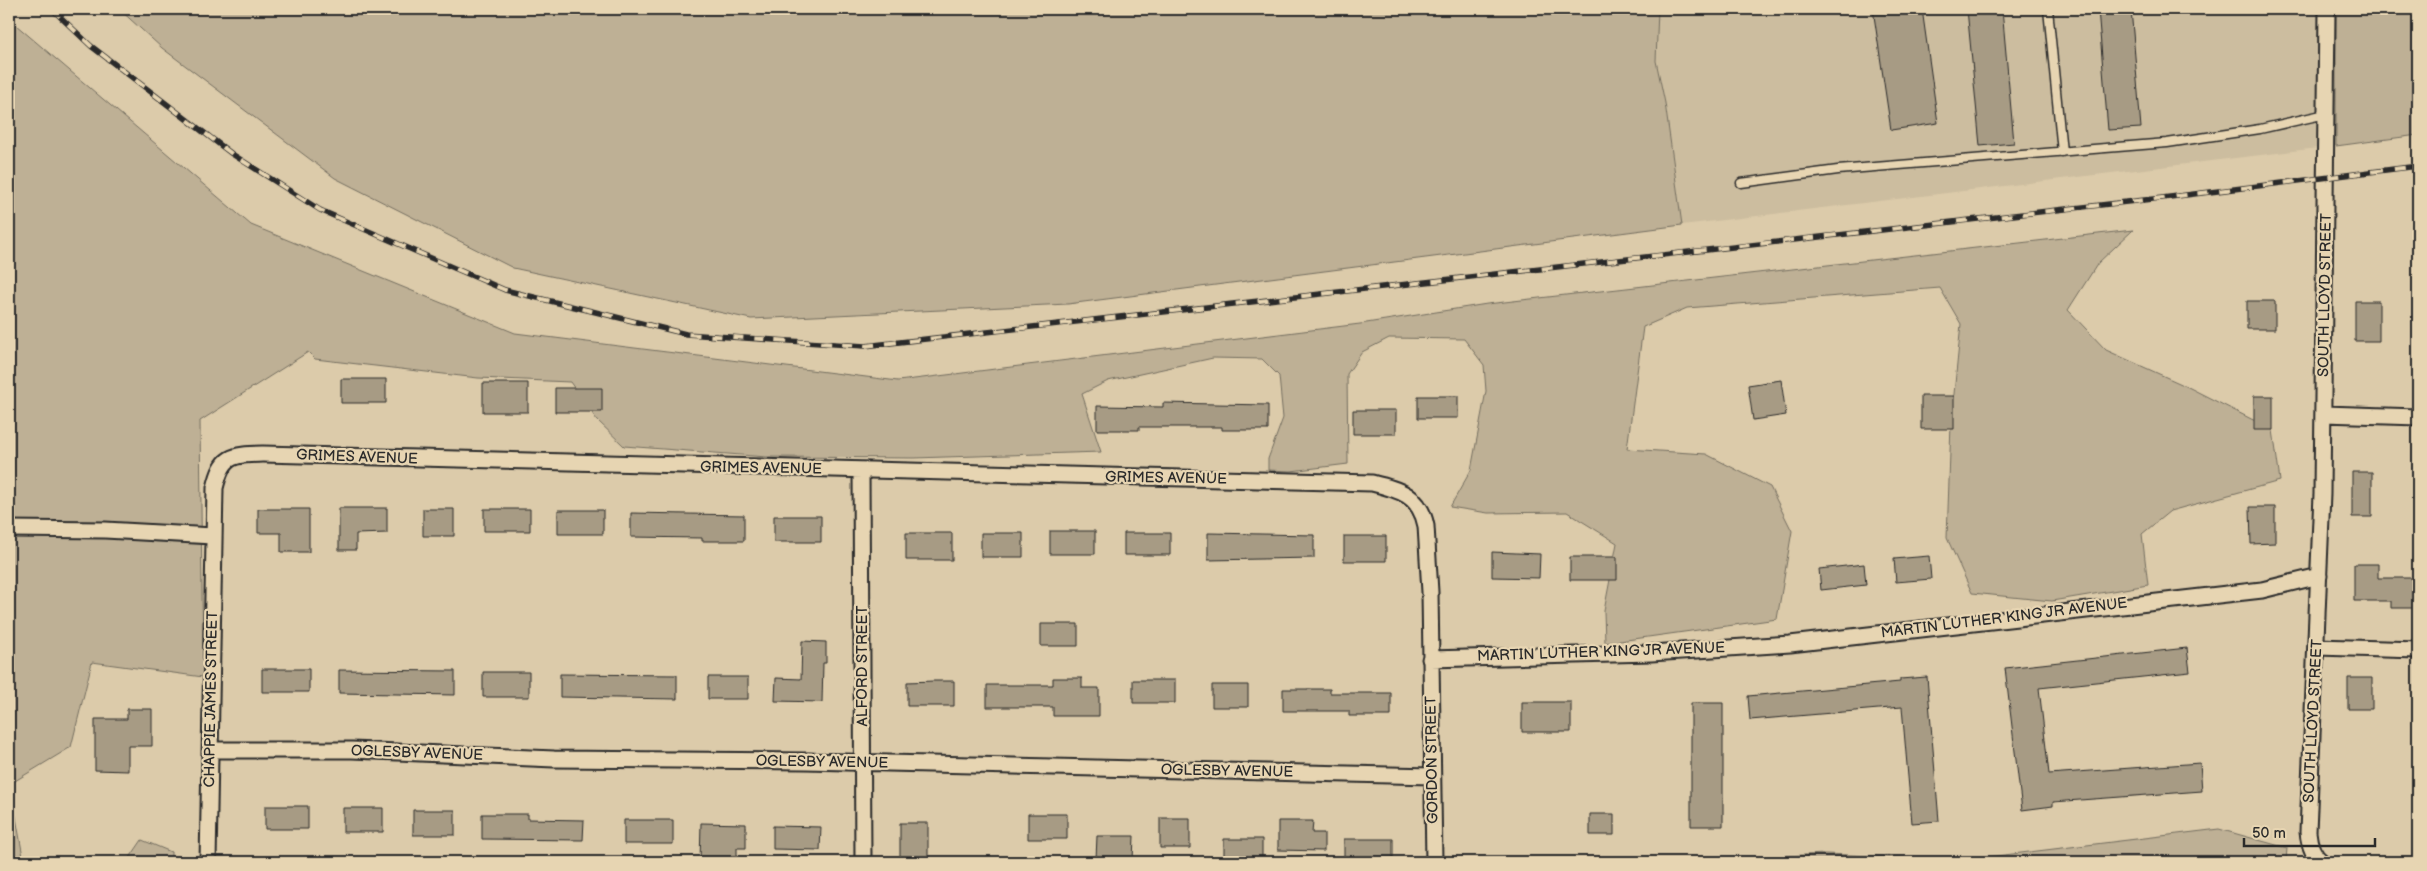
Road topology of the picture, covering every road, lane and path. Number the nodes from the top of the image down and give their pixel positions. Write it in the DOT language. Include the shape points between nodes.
graph roads {
  1 [pos="2048,9"];
  2 [pos="2327,9"];
  3 [pos="2326,114"];
  4 [pos="2062,152"];
  5 [pos="1742,183"];
  6 [pos="2324,414"];
  7 [pos="2418,417"];
  8 [pos="861,470"];
  9 [pos="9,529"];
  10 [pos="213,536"];
  11 [pos="2319,576"];
  12 [pos="2317,647"];
  13 [pos="2418,650"];
  14 [pos="1430,659"];
  15 [pos="212,750"];
  16 [pos="862,762"];
  17 [pos="1432,776"];
  18 [pos="208,862"];
  19 [pos="863,862"];
  20 [pos="1434,862"];
  21 [pos="2322,862"];
  1 -- 4 [label="lane"];
  2 -- 3 [label="street, SOUTH LLOYD STREET"];
  3 -- 4 [label="lane" via="2260,129 2168,143"];
  3 -- 6 [label="street, SOUTH LLOYD STREET"];
  4 -- 5 [label="lane" via="1838,170"];
  6 -- 7 [label="street"];
  6 -- 11 [label="street"];
  8 -- 10 [label="street, GRIMES AVENUE" via="241,455 220,468 215,488"];
  8 -- 14 [label="street, GRIMES AVENUE" via="1372,483 1396,489 1416,501 1424,518 1430,592"];
  8 -- 16 [label="street, ALFORD STREET"];
  9 -- 10 [label="street" via="114,530"];
  10 -- 15 [label="street, CHAPPIE JAMES STREET"];
  11 -- 12 [label="street, SOUTH LLOYD STREET"];
  11 -- 14 [label="street, MARTIN LUTHER KING JR AVENUE" via="2262,590 1790,644"];
  12 -- 13 [label="street"];
  12 -- 21 [label="street, SOUTH LLOYD STREET" via="2308,832 2309,843"];
  14 -- 17 [label="street, GORDON STREET"];
  15 -- 16 [label="street, OGLESBY AVENUE" via="352,750 554,759"];
  15 -- 18 [label="street, CHAPPIE JAMES STREET"];
  16 -- 17 [label="street, OGLESBY AVENUE"];
  16 -- 19 [label="street, ALFORD STREET"];
  17 -- 20 [label="street, GORDON STREET"];
}
